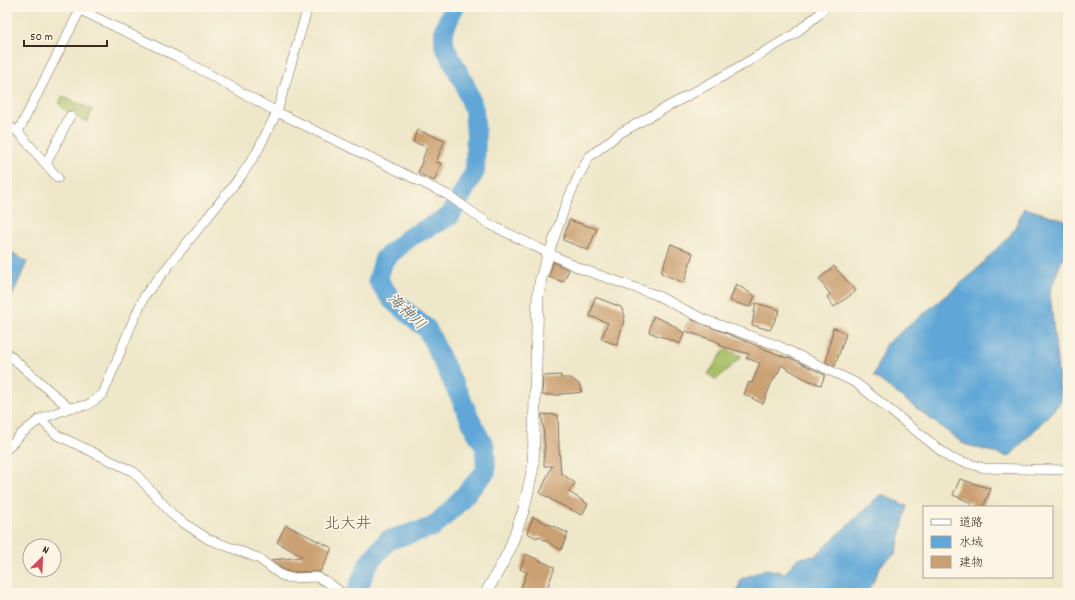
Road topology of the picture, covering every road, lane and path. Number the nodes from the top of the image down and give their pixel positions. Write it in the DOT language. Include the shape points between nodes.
graph roads {
  1 [pos="308,7"];
  2 [pos="825,7"];
  3 [pos="77,9"];
  4 [pos="276,112"];
  5 [pos="70,116"];
  6 [pos="7,125"];
  7 [pos="18,132"];
  8 [pos="46,164"];
  9 [pos="58,178"];
  10 [pos="549,253"];
  11 [pos="7,353"];
  12 [pos="69,408"];
  13 [pos="40,419"];
  14 [pos="7,448"];
  15 [pos="1068,470"];
  16 [pos="340,591"];
  17 [pos="486,593"];
  1 -- 4 [label="street"];
  2 -- 10 [label="street" via="792,35 620,133 589,157 566,204"];
  3 -- 4 [label="street" via="178,57"];
  3 -- 7 [label="street"];
  4 -- 10 [label="street" via="448,195 489,224"];
  4 -- 12 [label="street" via="258,152 241,176 146,295 103,394 88,405"];
  5 -- 8 [label="street"];
  6 -- 7 [label="street"];
  7 -- 8 [label="street"];
  8 -- 9 [label="street"];
  10 -- 15 [label="street" via="579,268 656,294 703,319 779,346 856,383 950,458 984,468"];
  10 -- 17 [label="street" via="538,296 533,467 524,509 509,551"];
  11 -- 12 [label="street"];
  12 -- 13 [label="street"];
  13 -- 14 [label="street"];
  13 -- 16 [label="street" via="57,435 134,472 175,517 208,539 258,558 281,575 290,578 317,577"];
}
